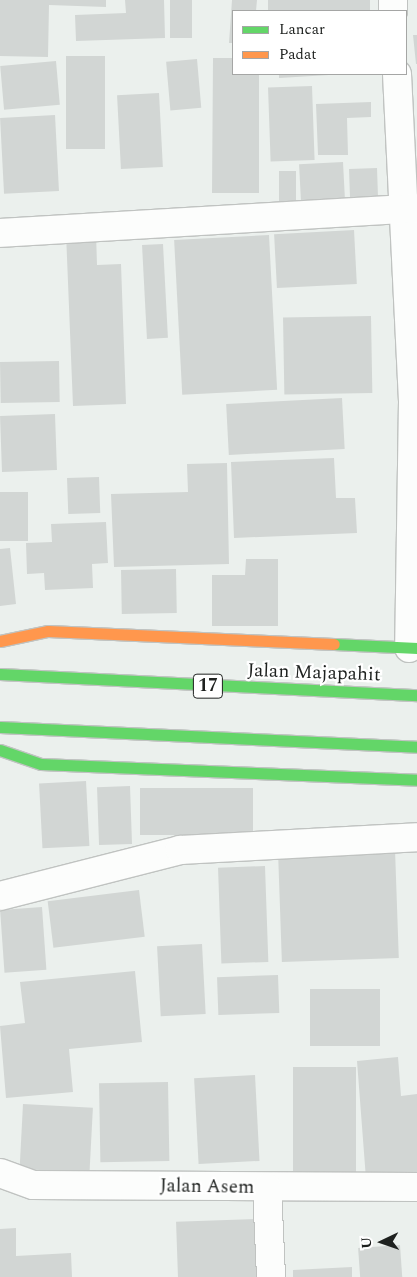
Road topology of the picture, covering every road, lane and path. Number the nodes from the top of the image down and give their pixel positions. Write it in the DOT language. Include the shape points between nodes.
graph roads {
  1 [pos="396,75"];
  2 [pos="410,208"];
  3 [pos="0,233"];
  4 [pos="0,642"];
  5 [pos="413,648"];
  6 [pos="0,674"];
  7 [pos="417,695"];
  8 [pos="0,727"];
  9 [pos="417,747"];
  10 [pos="0,750"];
  11 [pos="417,780"];
  12 [pos="417,837"];
  13 [pos="0,896"];
  14 [pos="0,1173"];
  15 [pos="417,1187"];
  16 [pos="266,1188"];
  17 [pos="272,1277"];
  1 -- 2 [label="street"];
  2 -- 3 [label="street"];
  2 -- 5 [label="street"];
  4 -- 5 [label="main road" via="48,631"];
  6 -- 7 [label="main road, Jalan Majapahit / 17"];
  8 -- 9 [label="main road"];
  10 -- 11 [label="main road" via="40,764"];
  12 -- 13 [label="street" via="180,850"];
  14 -- 16 [label="street, Jalan Asem" via="33,1185"];
  15 -- 16 [label="street, Jalan Asem"];
  16 -- 17 [label="street"];
}
